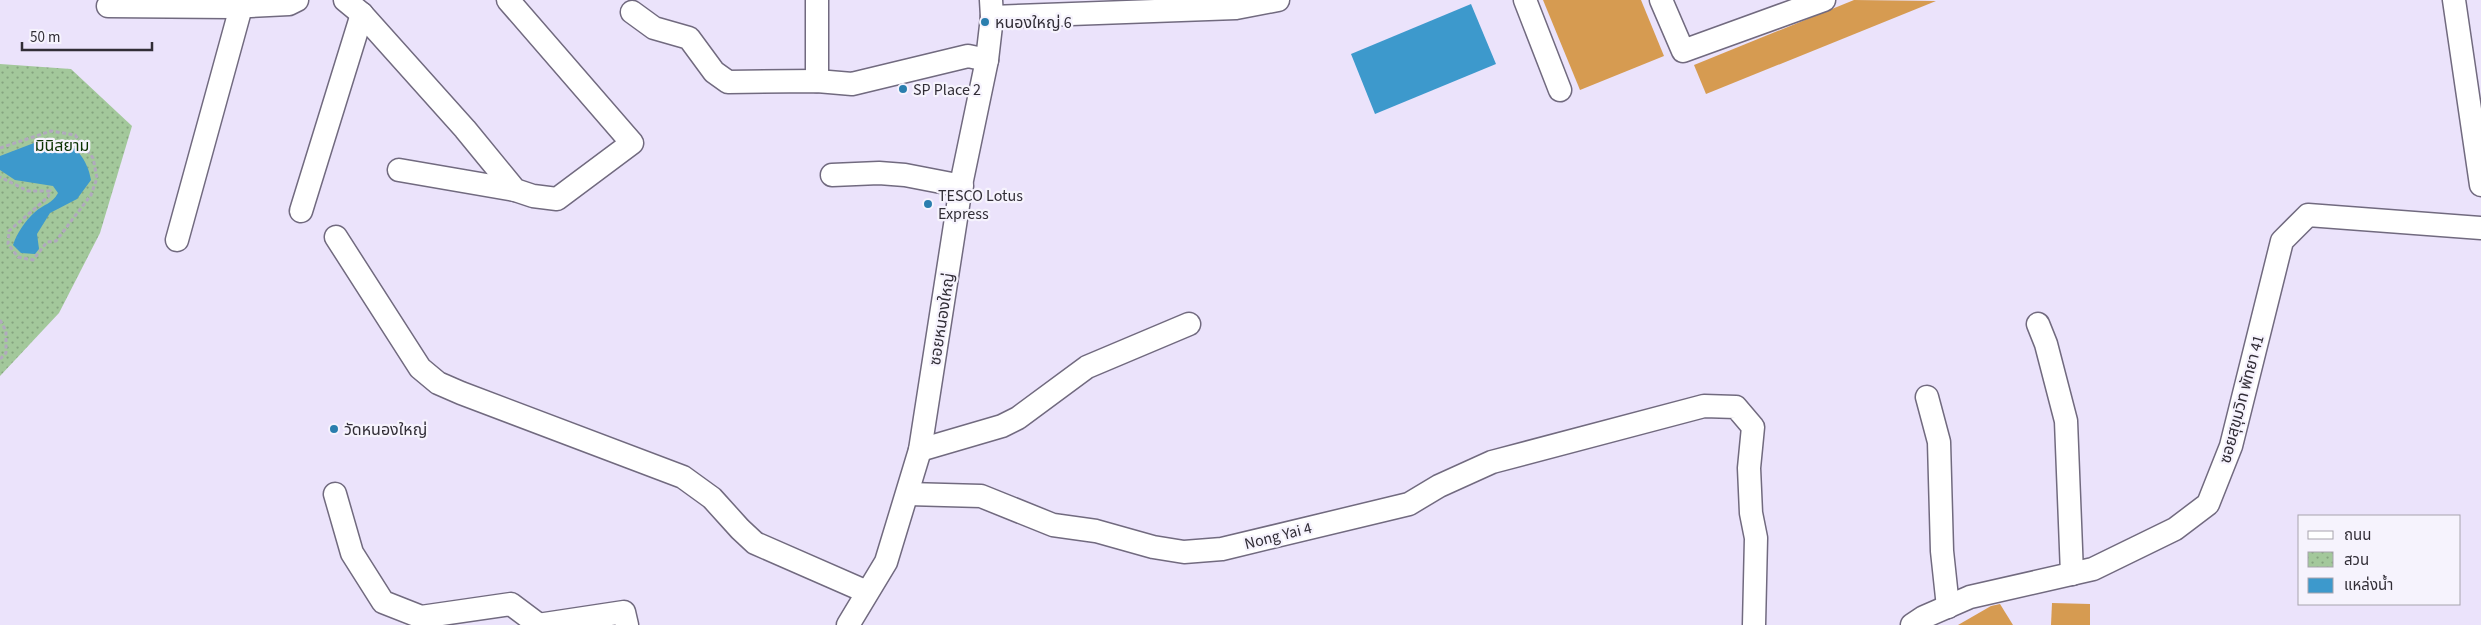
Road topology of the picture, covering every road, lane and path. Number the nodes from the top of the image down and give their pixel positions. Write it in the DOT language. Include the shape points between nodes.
graph roads {
  1 [pos="297,0"];
  2 [pos="345,0"];
  3 [pos="508,0"];
  4 [pos="817,0"];
  5 [pos="1278,0"];
  6 [pos="1525,0"];
  7 [pos="1661,0"];
  8 [pos="1824,0"];
  9 [pos="2454,0"];
  10 [pos="1235,4"];
  11 [pos="108,6"];
  12 [pos="241,7"];
  13 [pos="992,8"];
  14 [pos="632,12"];
  15 [pos="362,14"];
  16 [pos="987,60"];
  17 [pos="817,81"];
  18 [pos="1560,90"];
  19 [pos="0,148"];
  20 [pos="399,170"];
  21 [pos="832,176"];
  22 [pos="0,177"];
  23 [pos="2481,185"];
  24 [pos="962,186"];
  25 [pos="515,190"];
  26 [pos="302,211"];
  27 [pos="2481,228"];
  28 [pos="336,236"];
  29 [pos="177,240"];
  30 [pos="0,320"];
  31 [pos="1189,324"];
  32 [pos="2038,324"];
  33 [pos="0,359"];
  34 [pos="1927,397"];
  35 [pos="920,450"];
  36 [pos="335,494"];
  37 [pos="908,494"];
  38 [pos="2072,574"];
  39 [pos="867,592"];
  40 [pos="1948,607"];
  41 [pos="538,625"];
  42 [pos="627,625"];
  43 [pos="848,625"];
  44 [pos="1754,625"];
  45 [pos="1912,625"];
  1 -- 12 [label="street" via="289,4"];
  2 -- 15 [label="street"];
  3 -- 25 [label="street" via="632,143 557,199"];
  4 -- 17 [label="street"];
  5 -- 10 [label="street"];
  6 -- 18 [label="street"];
  7 -- 8 [label="street" via="1683,51"];
  9 -- 23 [label="street"];
  10 -- 13 [label="street"];
  11 -- 12 [label="street"];
  12 -- 29 [label="street"];
  13 -- 16 [label="street, ซอยหนองใหญ่"];
  14 -- 17 [label="street" via="654,28 689,38 714,72 728,82"];
  15 -- 25 [label="street"];
  15 -- 26 [label="street"];
  16 -- 17 [label="street" via="968,56 852,84"];
  16 -- 24 [label="street, ซอยหนองใหญ่"];
  19 -- 22 [label="path" via="51,131 75,135 93,158 97,178 91,195 56,241 47,242 34,260 18,257 8,244 9,231 48,197 50,191 28,191"];
  20 -- 25 [label="street"];
  21 -- 24 [label="street" via="905,175"];
  24 -- 35 [label="street, ซอยหนองใหญ่"];
  27 -- 38 [label="street, ซอยสุขุมวิท พัทยา 41" via="2308,215 2282,241 2231,446 2208,504 2175,529 2093,569"];
  28 -- 39 [label="street" via="420,368 438,382 682,477 712,498 755,543"];
  30 -- 33 [label="path" via="6,332 6,353"];
  31 -- 35 [label="street" via="1087,367 1018,418 1002,426"];
  32 -- 38 [label="street" via="2066,421"];
  34 -- 40 [label="street" via="1939,442 1942,551"];
  35 -- 37 [label="street, ซอยหนองใหญ่"];
  36 -- 41 [label="street" via="352,553 383,602 421,617 511,604"];
  37 -- 39 [label="street, ซอยหนองใหญ่" via="886,562"];
  37 -- 44 [label="street, Nong Yai 4" via="982,496 1054,525 1096,531 1153,547 1184,552 1222,549 1409,504 1439,486 1492,462 1704,406 1736,407 1753,427 1750,468 1751,512 1756,538"];
  38 -- 40 [label="street, ซอยสุขุมวิท พัทยา 41" via="1970,597"];
  39 -- 43 [label="street, ซอยหนองใหญ่"];
  40 -- 45 [label="street, ซอยสุขุมวิท พัทยา 41"];
  41 -- 42 [label="street" via="624,612"];
}
